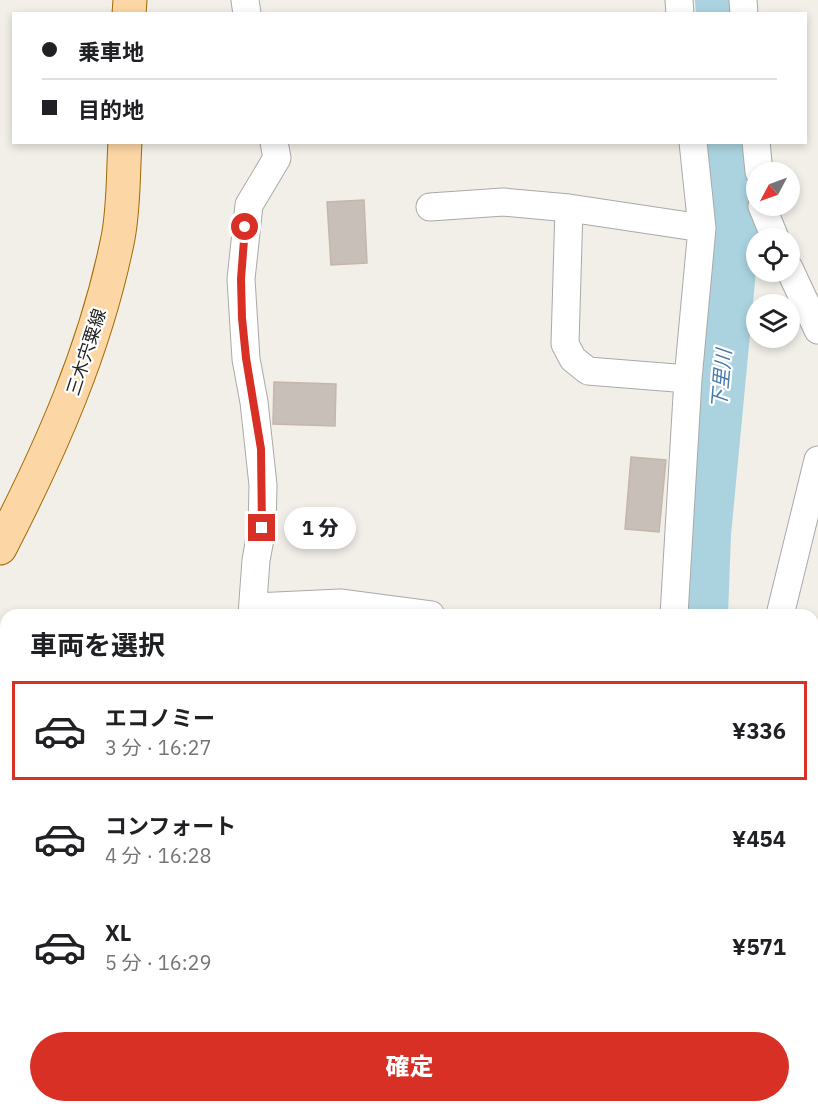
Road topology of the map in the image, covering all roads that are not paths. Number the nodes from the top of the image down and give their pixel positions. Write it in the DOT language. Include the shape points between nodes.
graph roads {
  1 [pos="125,144"];
  2 [pos="274,144"];
  3 [pos="693,144"];
  4 [pos="756,144"];
  5 [pos="758,162"];
  6 [pos="430,207"];
  7 [pos="569,208"];
  8 [pos="702,228"];
  9 [pos="796,282"];
  10 [pos="818,330"];
  11 [pos="688,379"];
  12 [pos="818,460"];
  13 [pos="0,548"];
  14 [pos="253,609"];
  15 [pos="275,609"];
  16 [pos="386,609"];
  17 [pos="674,609"];
  18 [pos="781,609"];
  1 -- 13 [label="main road, 三木宍粟線" via="119,236 99,316 67,409"];
  2 -- 14 [label="street" via="277,158 249,205 241,279 246,358 263,485"];
  3 -- 8 [label="street"];
  4 -- 5 [label="street"];
  6 -- 7 [label="street" via="503,202"];
  7 -- 8 [label="street"];
  7 -- 11 [label="street" via="565,344 573,359 588,371"];
  8 -- 11 [label="street"];
  9 -- 10 [label="street"];
  11 -- 17 [label="street"];
  12 -- 18 [label="street"];
  15 -- 16 [label="street" via="340,603"];
}
